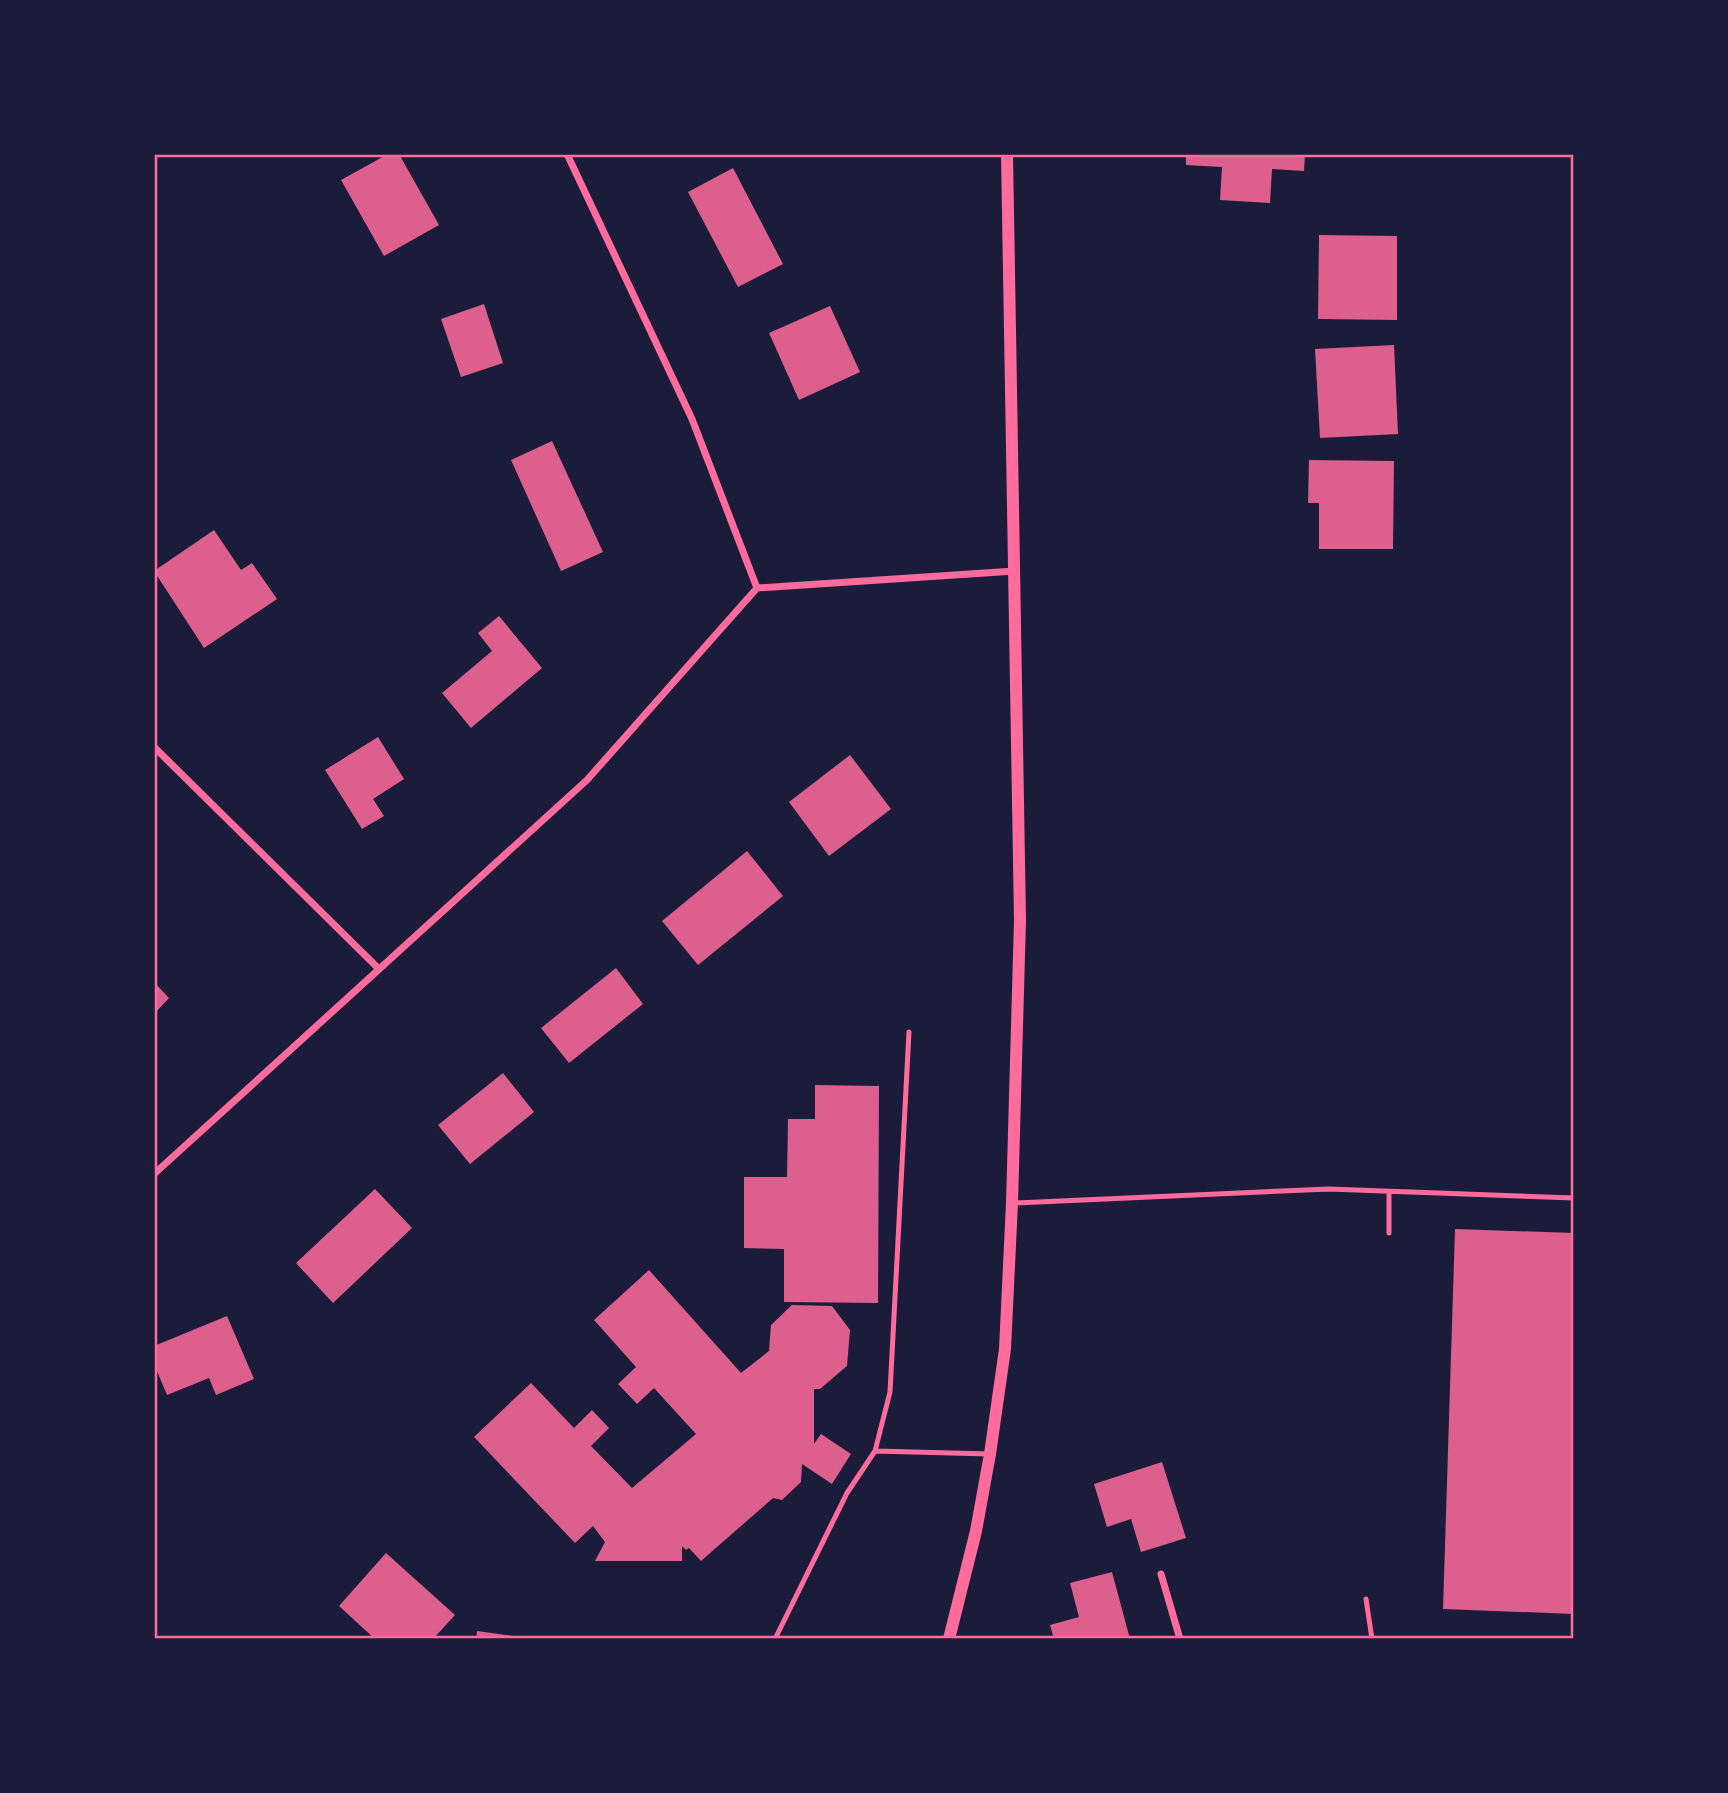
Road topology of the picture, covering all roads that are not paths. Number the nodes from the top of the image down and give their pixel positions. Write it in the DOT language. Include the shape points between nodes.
graph roads {
  1 [pos="567,154"];
  2 [pos="1007,154"];
  3 [pos="1015,571"];
  4 [pos="757,588"];
  5 [pos="154,747"];
  6 [pos="379,969"];
  7 [pos="909,1032"];
  8 [pos="154,1174"];
  9 [pos="1390,1192"];
  10 [pos="1574,1198"];
  11 [pos="1012,1203"];
  12 [pos="1389,1233"];
  13 [pos="875,1451"];
  14 [pos="990,1454"];
  15 [pos="1161,1574"];
  16 [pos="1366,1599"];
  17 [pos="775,1639"];
  18 [pos="949,1639"];
  19 [pos="1180,1639"];
  20 [pos="1372,1639"];
  1 -- 4 [label="street" via="692,419"];
  2 -- 3 [label="street"];
  3 -- 4 [label="street"];
  3 -- 11 [label="street" via="1020,920"];
  4 -- 6 [label="street" via="587,780"];
  5 -- 6 [label="street"];
  6 -- 8 [label="street"];
  7 -- 13 [label="lane" via="890,1392"];
  9 -- 10 [label="lane"];
  9 -- 11 [label="lane" via="1329,1189"];
  9 -- 12 [label="lane"];
  11 -- 14 [label="street" via="1005,1349"];
  13 -- 14 [label="lane"];
  13 -- 17 [label="lane" via="848,1493"];
  14 -- 18 [label="street"];
  15 -- 19 [label="street"];
  16 -- 20 [label="lane"];
}
